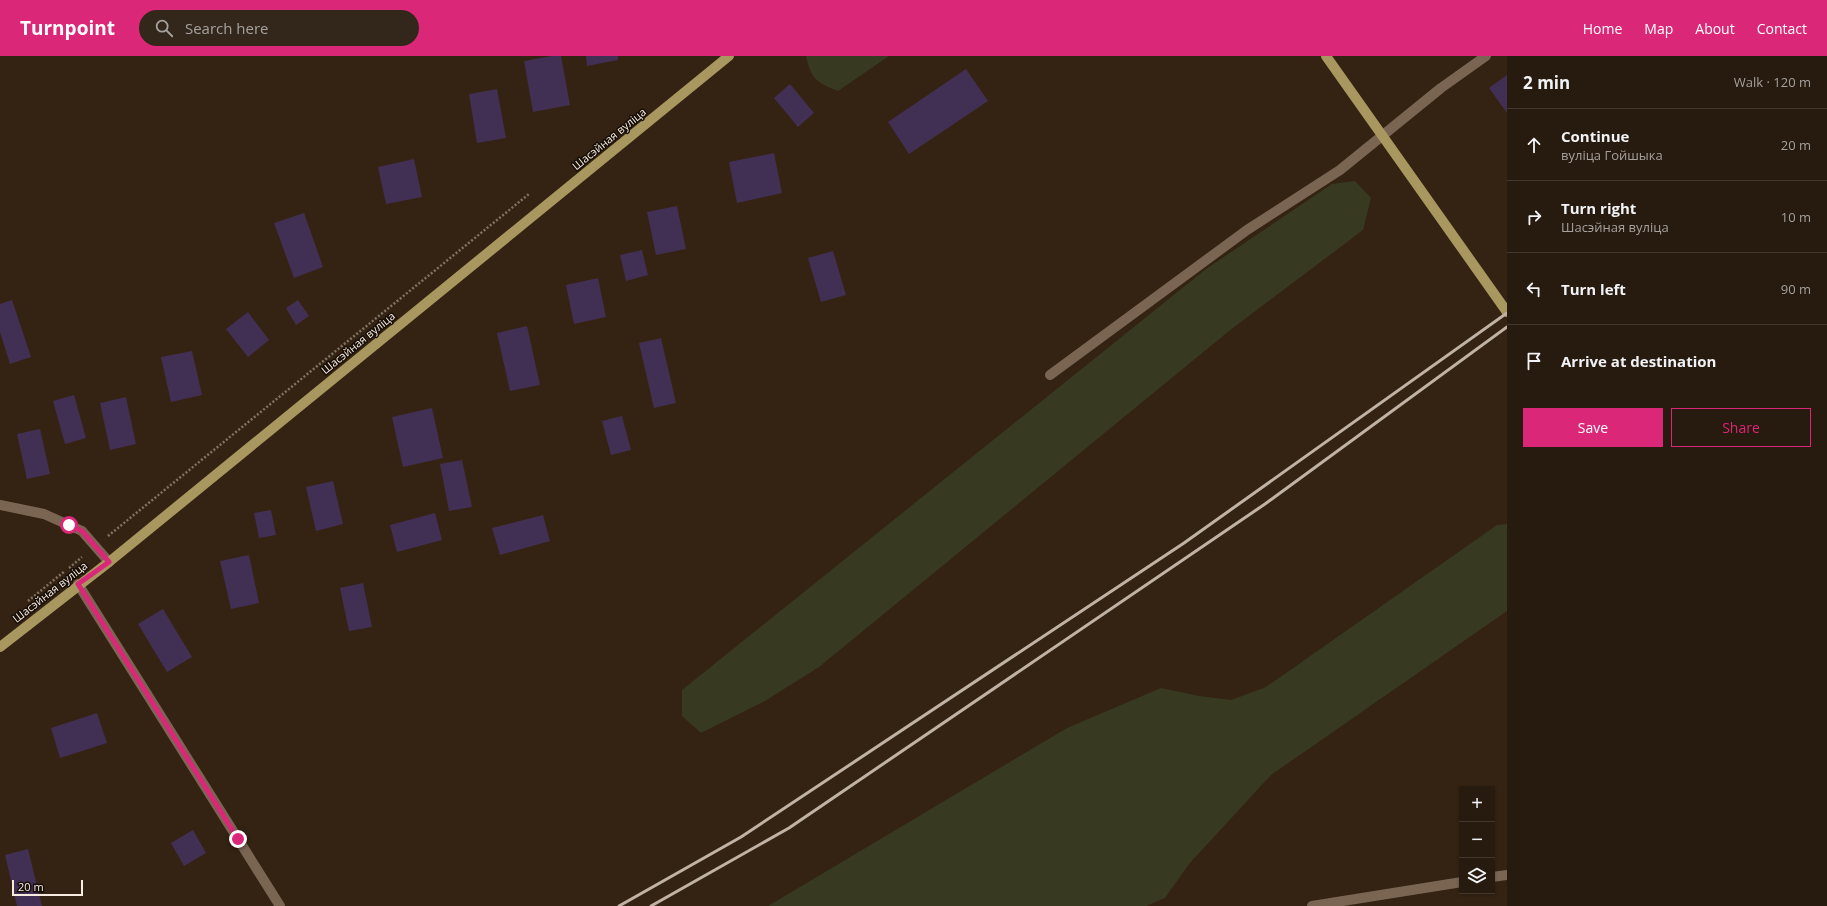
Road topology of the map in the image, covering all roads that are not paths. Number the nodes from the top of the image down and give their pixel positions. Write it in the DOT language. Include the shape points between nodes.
graph roads {
  1 [pos="729,56"];
  2 [pos="1326,56"];
  3 [pos="1486,56"];
  4 [pos="1382,136"];
  5 [pos="1507,312"];
  6 [pos="1050,375"];
  7 [pos="0,505"];
  8 [pos="109,562"];
  9 [pos="78,584"];
  10 [pos="0,648"];
  11 [pos="1507,875"];
  12 [pos="1495,877"];
  13 [pos="1459,882"];
  14 [pos="280,906"];
  15 [pos="1312,906"];
  1 -- 8 [label="main road, Шасэйная вуліца"];
  2 -- 4 [label="main road"];
  3 -- 4 [label="street" via="1441,88"];
  4 -- 5 [label="main road"];
  4 -- 6 [label="street" via="1340,170 1246,230"];
  7 -- 8 [label="street" via="44,514 82,531"];
  8 -- 9 [label="main road, Шасэйная вуліца"];
  9 -- 10 [label="main road, Шасэйная вуліца"];
  9 -- 14 [label="street"];
  11 -- 12 [label="street"];
  13 -- 15 [label="street"];
}
